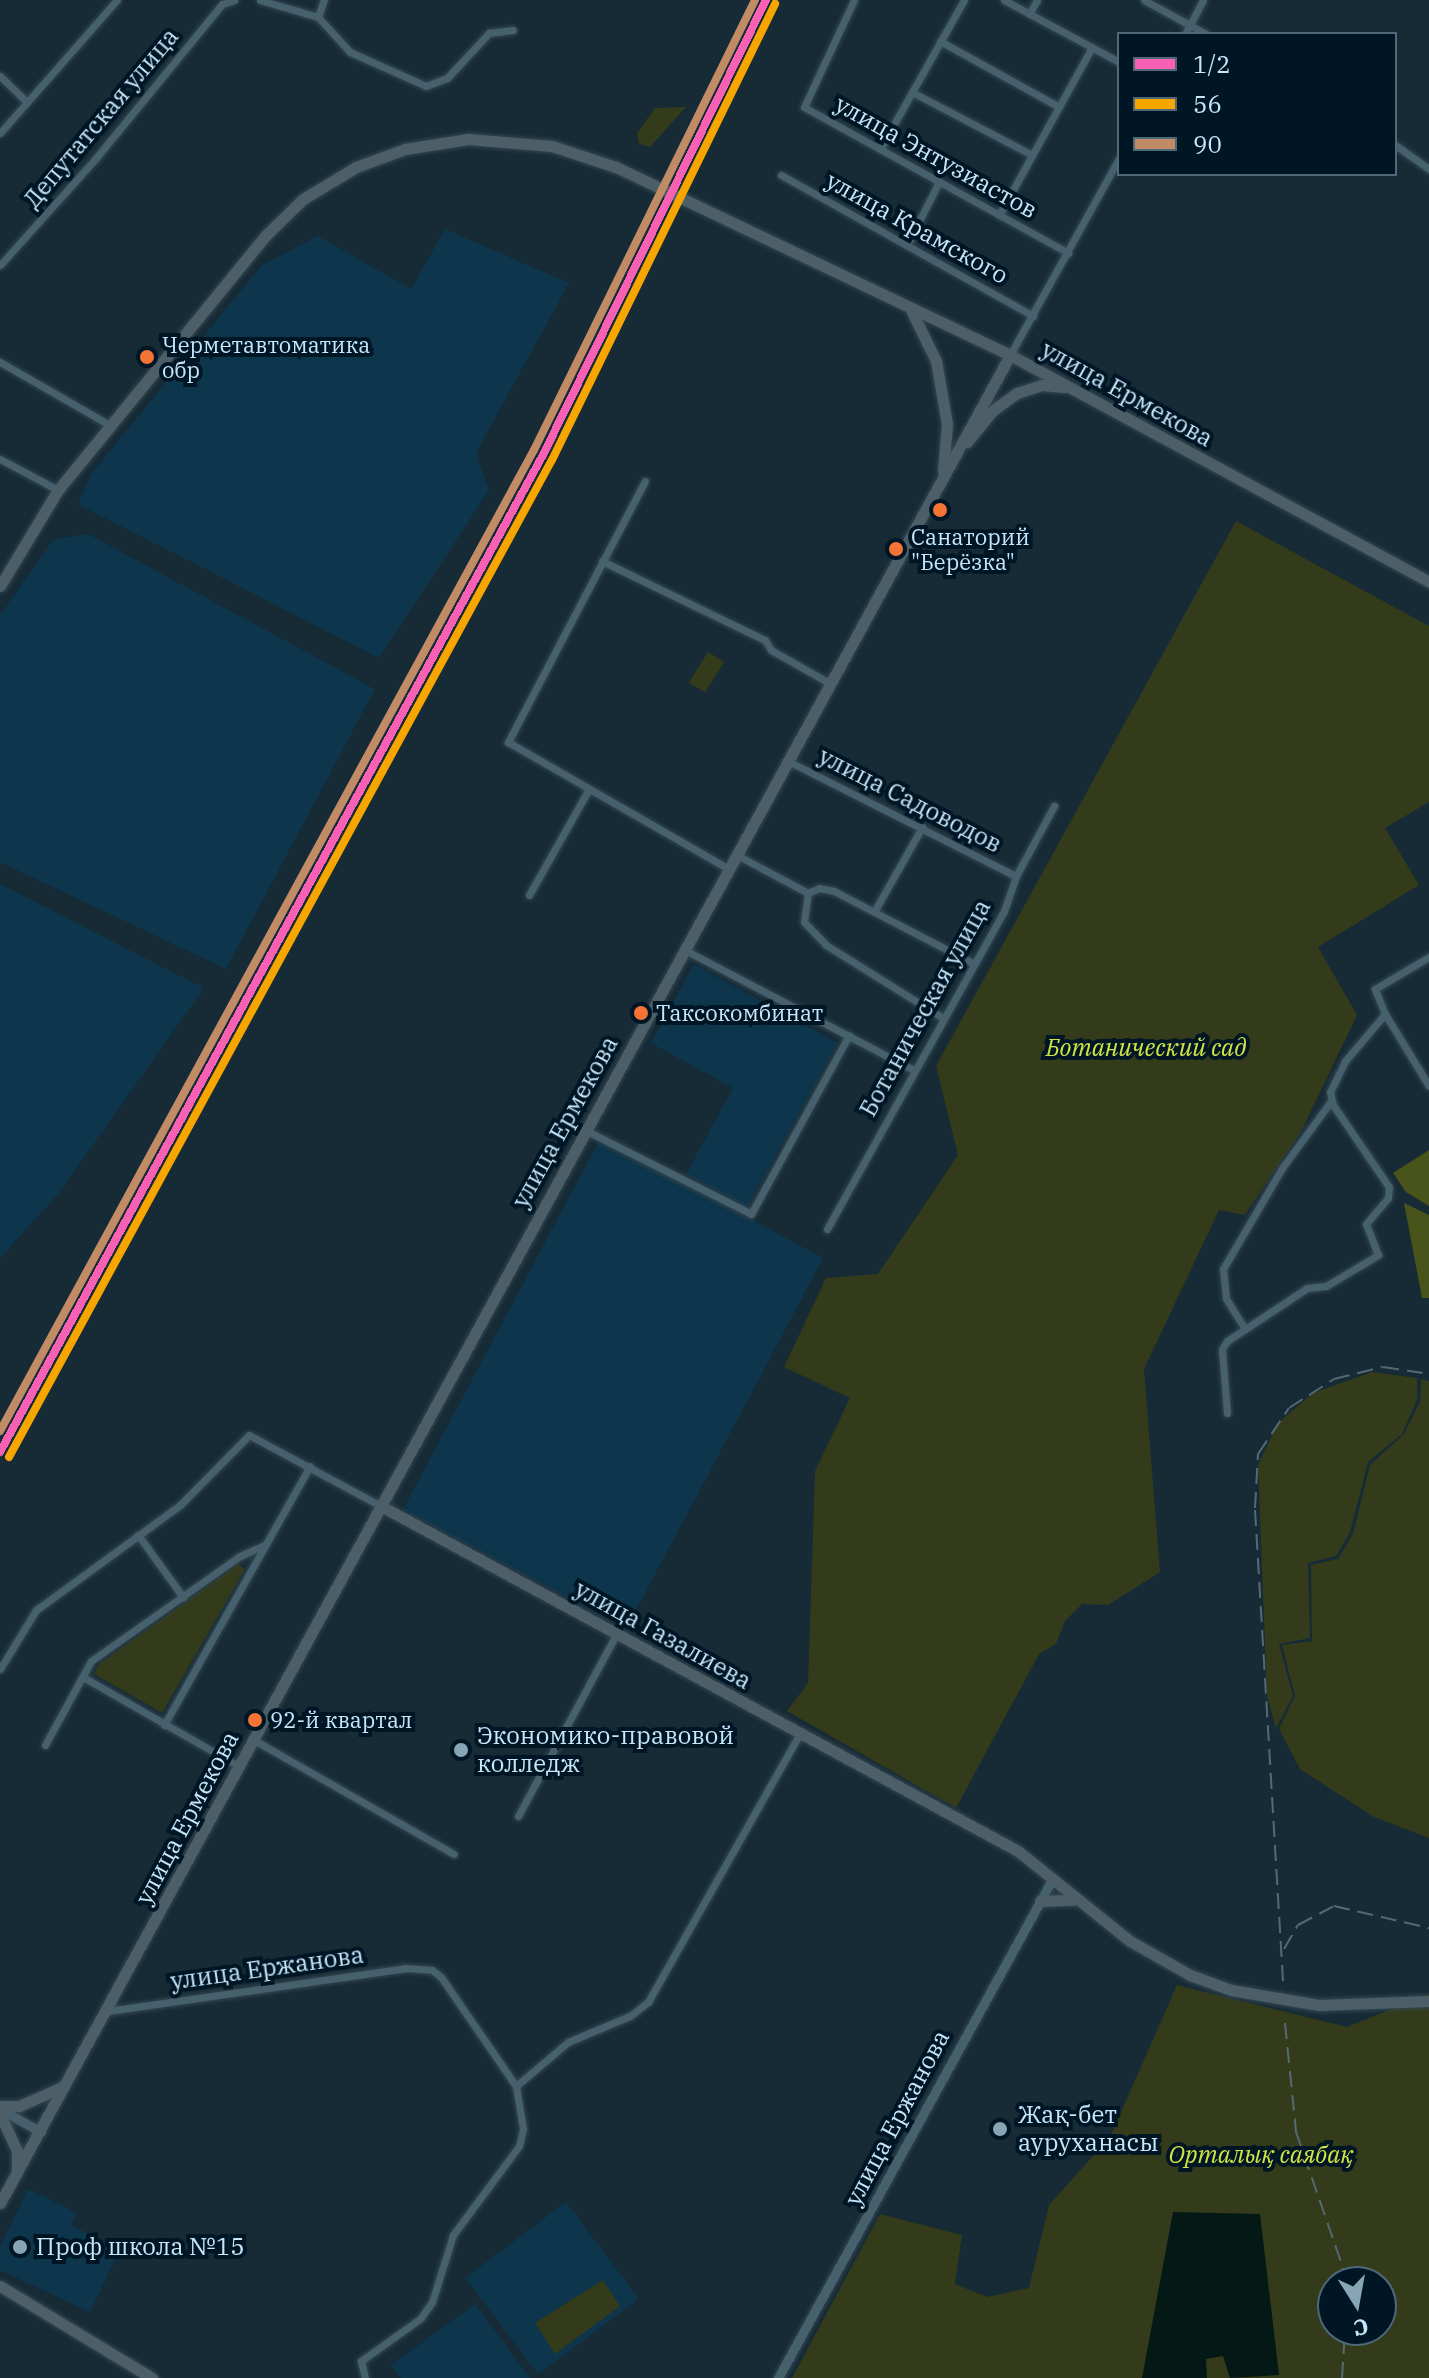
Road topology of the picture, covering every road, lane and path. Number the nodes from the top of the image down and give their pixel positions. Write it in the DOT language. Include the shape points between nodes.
graph roads {
  1 [pos="117,0"];
  2 [pos="234,0"];
  3 [pos="260,0"];
  4 [pos="854,0"];
  5 [pos="964,0"];
  6 [pos="1004,0"];
  7 [pos="1037,0"];
  8 [pos="1144,0"];
  9 [pos="1203,0"];
  10 [pos="325,1"];
  11 [pos="218,2"];
  12 [pos="1029,14"];
  13 [pos="318,17"];
  14 [pos="1189,26"];
  15 [pos="513,30"];
  16 [pos="1186,32"];
  17 [pos="1202,32"];
  18 [pos="940,41"];
  19 [pos="1092,47"];
  20 [pos="1117,61"];
  21 [pos="0,76"];
  22 [pos="912,92"];
  23 [pos="27,102"];
  24 [pos="1059,107"];
  25 [pos="0,133"];
  26 [pos="1397,146"];
  27 [pos="880,149"];
  28 [pos="1032,155"];
  29 [pos="1117,162"];
  30 [pos="1429,169"];
  31 [pos="781,175"];
  32 [pos="939,182"];
  33 [pos="999,215"];
  34 [pos="907,245"];
  35 [pos="1068,253"];
  36 [pos="0,265"];
  37 [pos="906,306"];
  38 [pos="1033,316"];
  39 [pos="1010,355"];
  40 [pos="0,362"];
  41 [pos="1068,387"];
  42 [pos="108,424"];
  43 [pos="0,459"];
  44 [pos="943,477"];
  45 [pos="645,481"];
  46 [pos="58,490"];
  47 [pos="602,561"];
  48 [pos="1429,582"];
  49 [pos="0,586"];
  50 [pos="829,683"];
  51 [pos="786,760"];
  52 [pos="589,789"];
  53 [pos="1054,806"];
  54 [pos="922,827"];
  55 [pos="735,854"];
  56 [pos="727,868"];
  57 [pos="1016,876"];
  58 [pos="808,893"];
  59 [pos="529,895"];
  60 [pos="874,912"];
  61 [pos="683,949"];
  62 [pos="1429,957"];
  63 [pos="974,964"];
  64 [pos="1385,1014"];
  65 [pos="943,1018"];
  66 [pos="849,1035"];
  67 [pos="912,1069"];
  68 [pos="1429,1086"];
  69 [pos="1331,1101"];
  70 [pos="585,1130"];
  71 [pos="827,1229"];
  72 [pos="1245,1329"];
  73 [pos="1227,1413"];
  74 [pos="310,1466"];
  75 [pos="381,1506"];
  76 [pos="138,1535"];
  77 [pos="265,1545"];
  78 [pos="183,1597"];
  79 [pos="616,1635"];
  80 [pos="0,1669"];
  81 [pos="83,1677"];
  82 [pos="164,1725"];
  83 [pos="800,1733"];
  84 [pos="254,1740"];
  85 [pos="45,1745"];
  86 [pos="240,1767"];
  87 [pos="518,1816"];
  88 [pos="454,1854"];
  89 [pos="1053,1878"];
  90 [pos="1075,1900"];
  91 [pos="1040,1901"];
  92 [pos="1429,2001"];
  93 [pos="108,2011"];
  94 [pos="66,2084"];
  95 [pos="516,2086"];
  96 [pos="0,2110"];
  97 [pos="41,2132"];
  98 [pos="17,2170"];
  99 [pos="0,2203"];
  100 [pos="0,2286"];
  101 [pos="152,2378"];
  102 [pos="365,2378"];
  103 [pos="778,2378"];
  1 -- 23 [label="street"];
  2 -- 11 [label="street, Депутатская улица"];
  3 -- 13 [label="street"];
  4 -- 27 [label="street, улица Энтузиастов" via="804,107"];
  5 -- 18 [label="street"];
  6 -- 12 [label="street"];
  7 -- 12 [label="street"];
  8 -- 14 [label="street"];
  9 -- 14 [label="street"];
  10 -- 13 [label="street"];
  11 -- 36 [label="street, Депутатская улица" via="96,158"];
  12 -- 19 [label="street"];
  13 -- 15 [label="street" via="350,52 426,86 447,78 489,33"];
  14 -- 16 [label="street"];
  14 -- 17 [label="street"];
  18 -- 22 [label="street"];
  18 -- 24 [label="street"];
  19 -- 20 [label="street"];
  19 -- 24 [label="street"];
  21 -- 23 [label="street"];
  22 -- 27 [label="street"];
  22 -- 28 [label="street"];
  23 -- 25 [label="street"];
  24 -- 28 [label="street"];
  26 -- 30 [label="street"];
  27 -- 32 [label="street, улица Энтузиастов"];
  28 -- 33 [label="street"];
  29 -- 35 [label="street"];
  31 -- 34 [label="street, улица Крамского"];
  32 -- 33 [label="street, улица Энтузиастов"];
  32 -- 34 [label="street"];
  33 -- 35 [label="street, улица Энтузиастов"];
  34 -- 38 [label="street, улица Крамского"];
  35 -- 38 [label="street"];
  37 -- 39 [label="main road"];
  37 -- 42 [label="main road" via="574,152 497,139 405,149 356,167 303,199 265,236"];
  37 -- 44 [label="main road" via="920,321 936,361 947,424"];
  38 -- 39 [label="street"];
  39 -- 41 [label="main road, улица Ермекова"];
  39 -- 44 [label="main road, улица Ермекова"];
  40 -- 42 [label="street"];
  41 -- 44 [label="main road" via="1033,387 1004,402"];
  41 -- 48 [label="main road, улица Ермекова"];
  42 -- 46 [label="main road"];
  43 -- 46 [label="street"];
  44 -- 50 [label="main road, улица Ермекова"];
  45 -- 47 [label="street"];
  46 -- 49 [label="main road"];
  47 -- 50 [label="street" via="765,640 771,650"];
  47 -- 52 [label="street" via="508,739 512,747"];
  50 -- 51 [label="main road, улица Ермекова"];
  51 -- 54 [label="street, улица Садоводов"];
  51 -- 55 [label="main road, улица Ермекова"];
  52 -- 56 [label="street"];
  52 -- 59 [label="street"];
  53 -- 57 [label="street, Ботаническая улица"];
  54 -- 57 [label="street, улица Садоводов"];
  54 -- 60 [label="street"];
  55 -- 56 [label="main road, улица Ермекова"];
  55 -- 58 [label="street"];
  56 -- 61 [label="main road, улица Ермекова"];
  57 -- 63 [label="street, Ботаническая улица" via="1004,911"];
  58 -- 60 [label="street" via="819,888 834,891"];
  58 -- 65 [label="street" via="804,922 826,945"];
  60 -- 63 [label="street"];
  61 -- 66 [label="street"];
  61 -- 70 [label="main road, улица Ермекова"];
  62 -- 64 [label="street" via="1375,989"];
  63 -- 65 [label="street, Ботаническая улица"];
  64 -- 68 [label="street"];
  64 -- 69 [label="street" via="1345,1061 1332,1084"];
  65 -- 67 [label="street, Ботаническая улица"];
  66 -- 67 [label="street"];
  66 -- 70 [label="street" via="751,1214"];
  67 -- 71 [label="street, Ботаническая улица"];
  69 -- 72 [label="street" via="1282,1168 1223,1269 1226,1298"];
  69 -- 72 [label="street" via="1389,1187 1388,1198 1366,1224 1378,1255 1326,1286 1307,1288"];
  70 -- 75 [label="main road, улица Ермекова"];
  72 -- 73 [label="street" via="1222,1349"];
  74 -- 75 [label="street, улица Газалиева"];
  74 -- 76 [label="street, улица Газалиева" via="249,1435 180,1505"];
  74 -- 77 [label="street"];
  75 -- 79 [label="main road, улица Газалиева"];
  75 -- 84 [label="main road, улица Ермекова"];
  76 -- 78 [label="street"];
  76 -- 80 [label="street" via="36,1610"];
  77 -- 78 [label="street" via="240,1556"];
  77 -- 82 [label="street"];
  78 -- 81 [label="street" via="91,1661"];
  79 -- 83 [label="main road, улица Газалиева"];
  79 -- 87 [label="street"];
  81 -- 82 [label="street"];
  81 -- 85 [label="street"];
  82 -- 86 [label="street"];
  83 -- 89 [label="main road, улица Газалиева" via="1018,1851"];
  83 -- 95 [label="street" via="648,2002 630,2016 568,2042"];
  84 -- 86 [label="main road, улица Ермекова"];
  84 -- 88 [label="street"];
  86 -- 93 [label="main road, улица Ермекова"];
  89 -- 90 [label="main road, улица Газалиева"];
  89 -- 91 [label="street, улица Ержанова"];
  90 -- 91 [label="main road"];
  90 -- 92 [label="main road, улица Газалиева" via="1153,1955 1231,1990 1319,2005"];
  91 -- 103 [label="street, улица Ержанова"];
  93 -- 94 [label="main road, улица Ермекова"];
  93 -- 95 [label="street, улица Ержанова" via="422,1967 441,1977"];
  94 -- 96 [label="main road"];
  94 -- 97 [label="main road, улица Ермекова"];
  95 -- 102 [label="street, улица Ержанова" via="523,2115 519,2146 453,2235 432,2302 421,2318 361,2361"];
  96 -- 97 [label="street"];
  96 -- 98 [label="main road" via="17,2151"];
  97 -- 98 [label="main road, улица Ермекова"];
  98 -- 99 [label="main road, улица Ермекова"];
  100 -- 101 [label="main road"];
}
